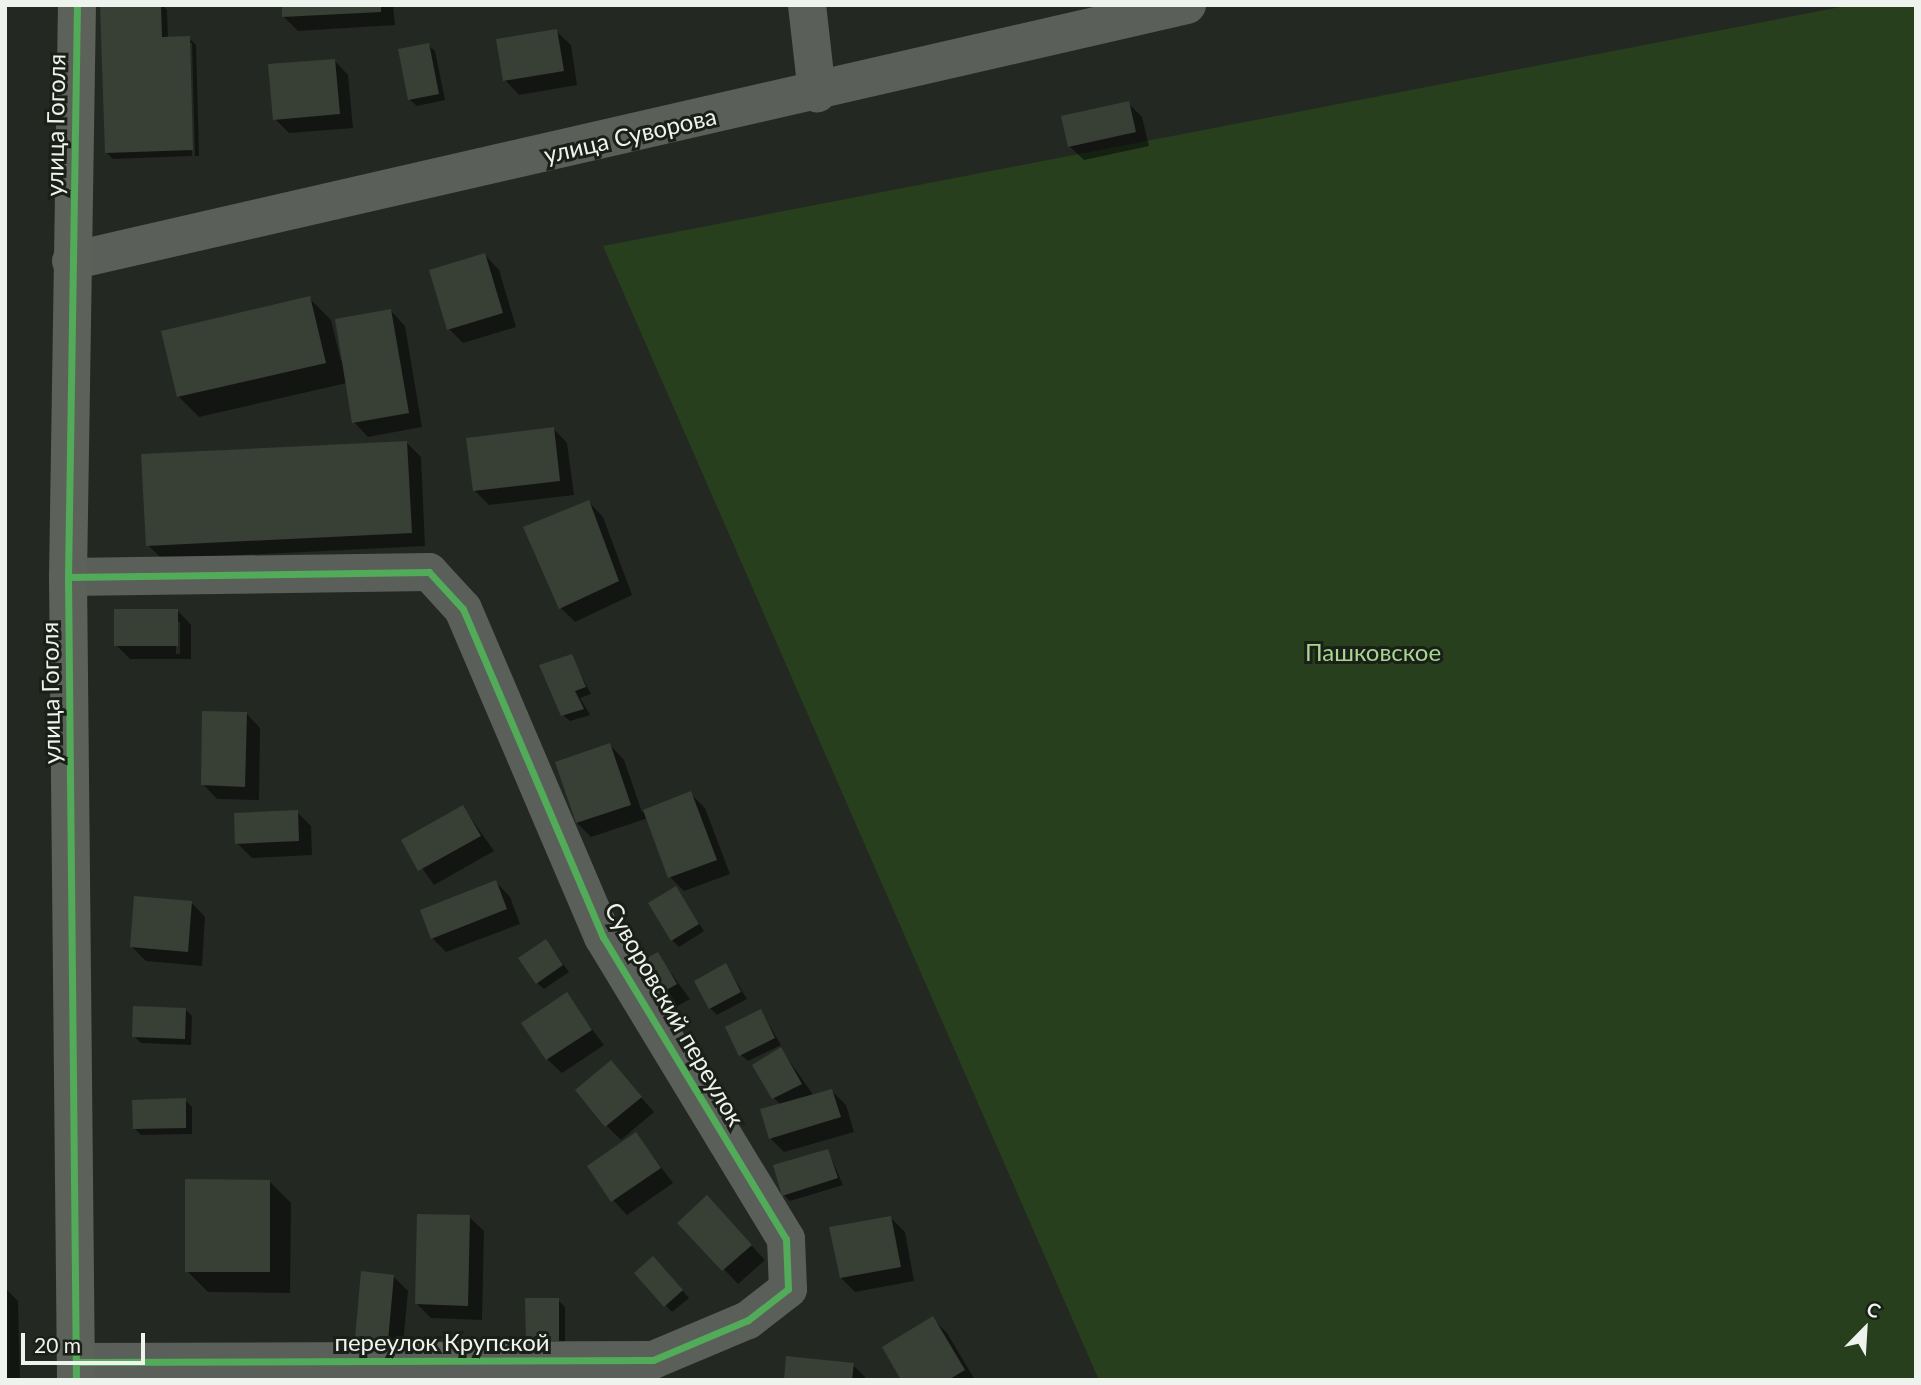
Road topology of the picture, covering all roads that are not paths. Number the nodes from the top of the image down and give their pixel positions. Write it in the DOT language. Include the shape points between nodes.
graph roads {
  1 [pos="77,5"];
  2 [pos="807,5"];
  3 [pos="1187,5"];
  4 [pos="817,93"];
  5 [pos="71,261"];
  6 [pos="68,577"];
  7 [pos="788,1289"];
  8 [pos="76,1371"];
  1 -- 5 [label="street, улица Гоголя"];
  2 -- 4 [label="street"];
  3 -- 4 [label="street, улица Суворова"];
  4 -- 5 [label="street, улица Суворова"];
  5 -- 6 [label="street, улица Гоголя"];
  6 -- 7 [label="street, Суворовский переулок" via="429,572 463,609 603,937 786,1240"];
  6 -- 8 [label="street, улица Гоголя"];
  7 -- 8 [label="street, переулок Крупской" via="748,1320 653,1360"];
}
